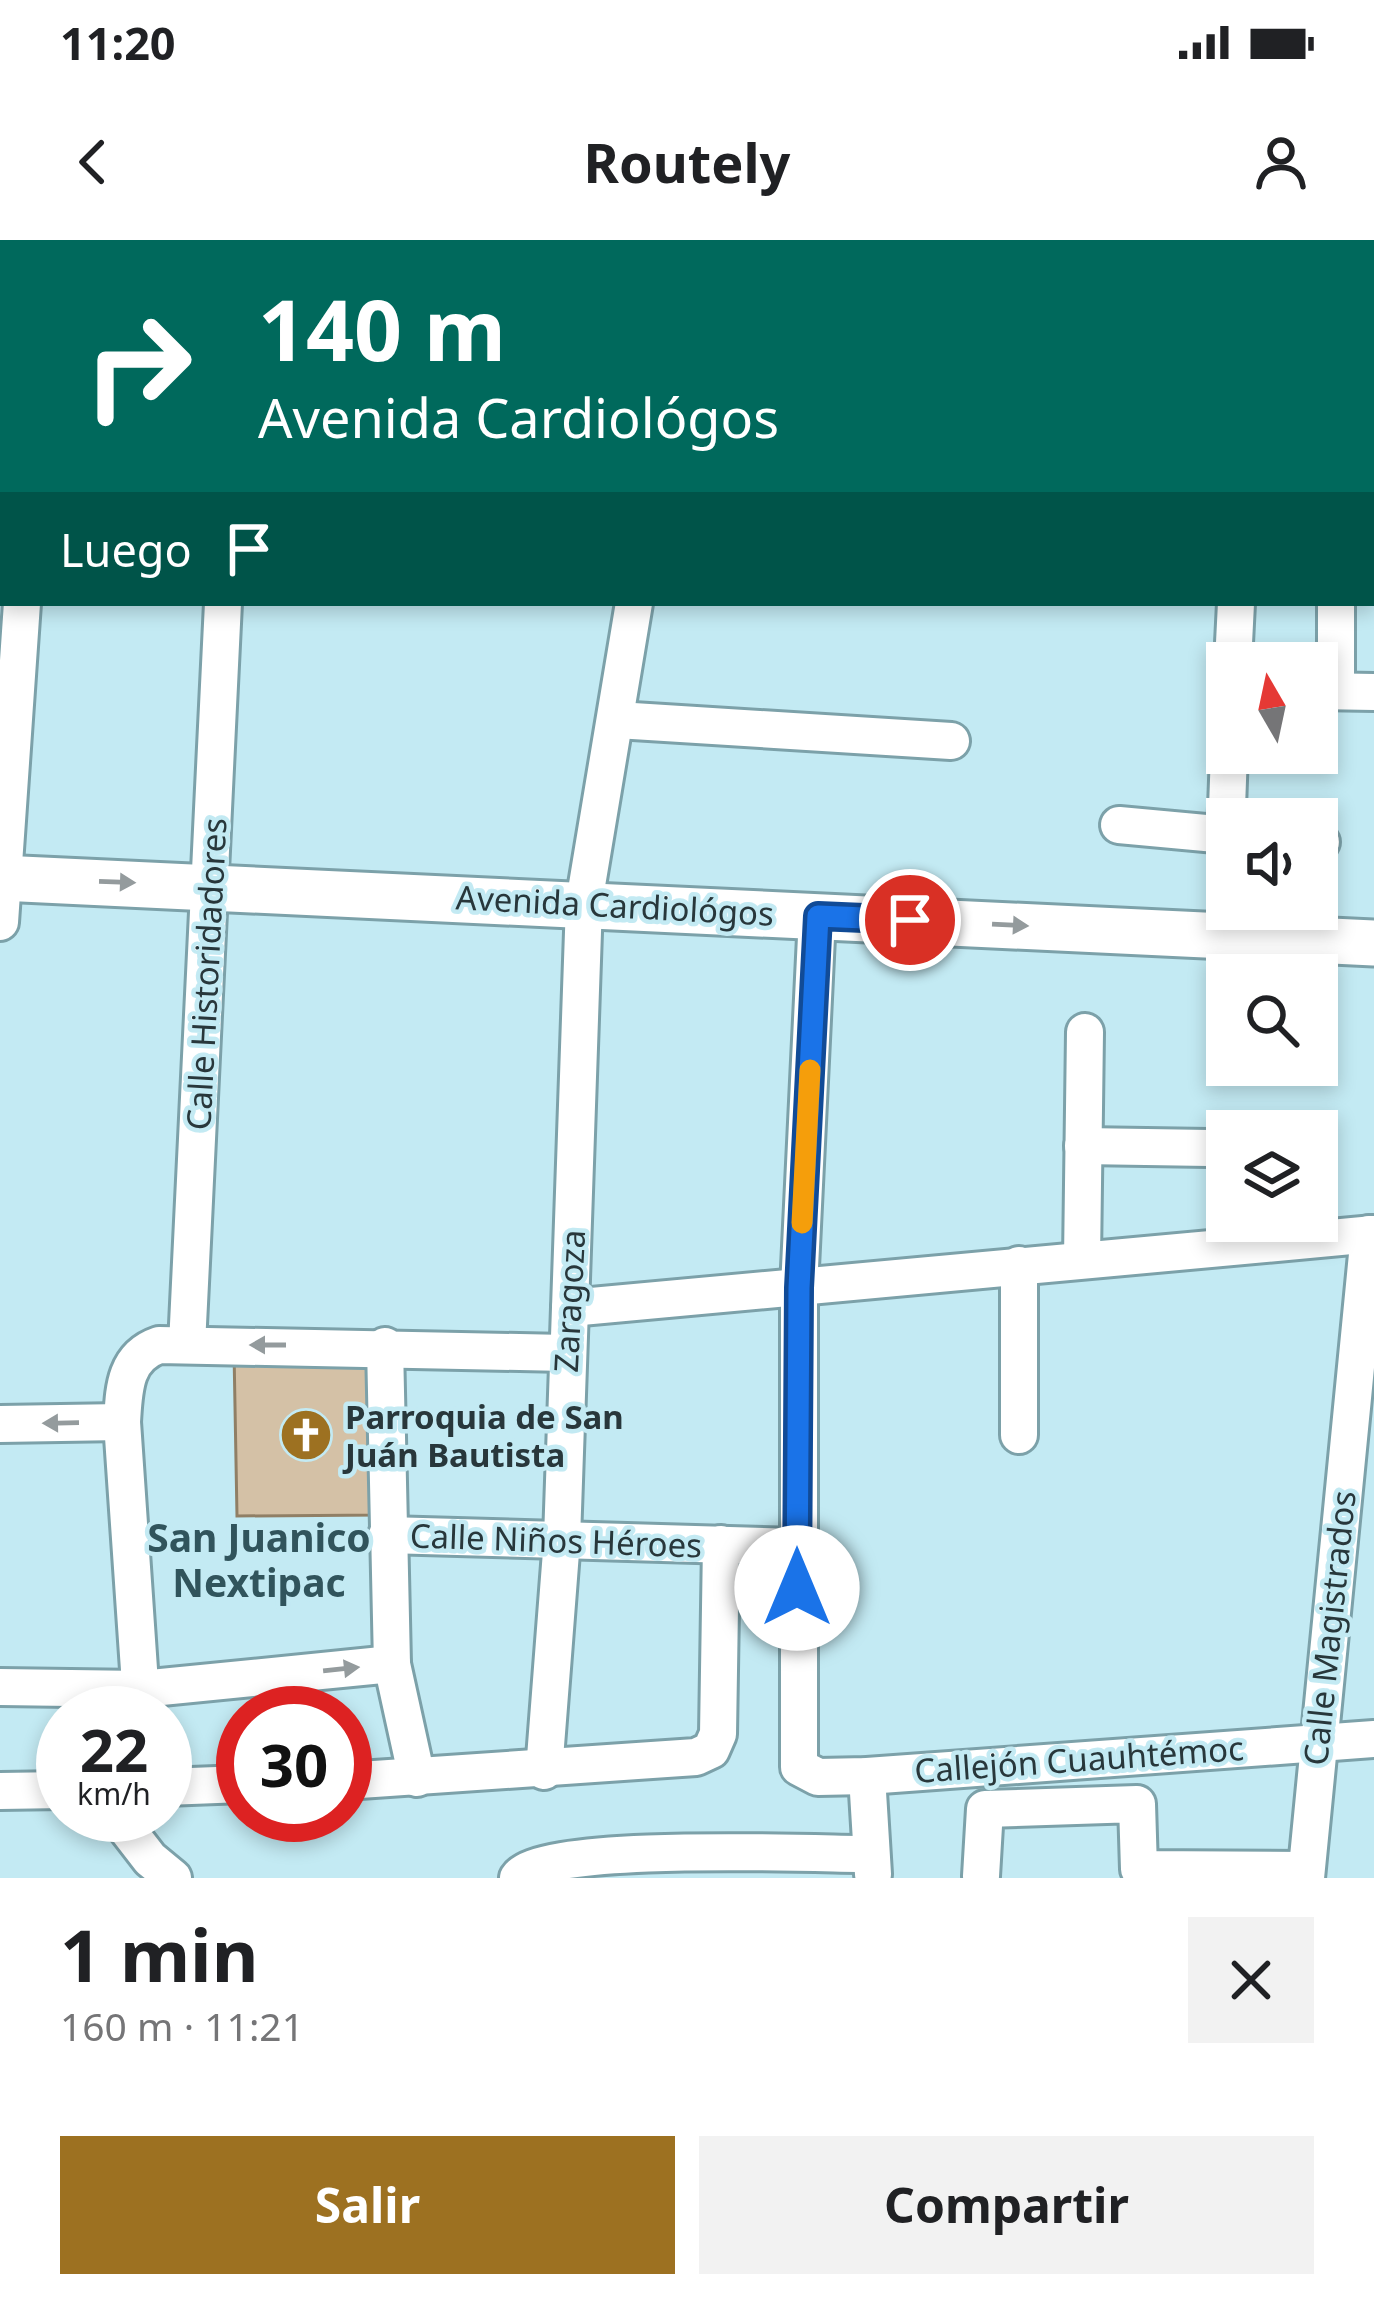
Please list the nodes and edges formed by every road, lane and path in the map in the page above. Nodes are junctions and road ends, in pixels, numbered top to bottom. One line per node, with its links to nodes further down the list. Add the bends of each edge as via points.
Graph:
1 (22, 606): 15 (street)
2 (223, 606): 14 (street, Calle Historidadores)
3 (634, 606): 10 (street, Zaragoza)
4 (1236, 606): 6 (street)
5 (1336, 606): 7 (street)
6 (1234, 642)
7 (1332, 642)
8 (1338, 691): 9 (street)
9 (1374, 692)
10 (617, 720): 11 (street); 16 (street, Zaragoza)
11 (951, 741)
12 (1119, 826): 13 (street)
13 (1206, 833)
14 (211, 886): 15 (main road, Avenida Cardiológos, one-way to 14); 16 (main road, Avenida Cardiológos); 27 (street, Calle Historidadores)
15 (1, 892)
16 (584, 903): 17 (main road, Avenida Cardiológos); 26 (street, Zaragoza)
17 (818, 916): 18 (main road, Avenida Cardiológos, one-way to 18); 25 (street)
18 (1374, 943)
19 (1085, 1032): 20 (street)
20 (1083, 1146): 21 (street); 23 (street)
21 (1206, 1148)
22 (1371, 1234): 23 (street); 43 (street, Calle Magistrados)
23 (1082, 1260): 24 (street)
24 (1019, 1265): 25 (street); 32 (street)
25 (799, 1288): 26 (street); 36 (street)
26 (570, 1308): 29 (street, Zaragoza)
27 (187, 1345): 28 (street, one-way to 27); 30 (street, via 145,1349 124,1383)
28 (385, 1346): 29 (street); 33 (street)
29 (566, 1353): 34 (street, Zaragoza)
30 (122, 1422): 31 (street, one-way to 31); 38 (street)
31 (0, 1424)
32 (1019, 1435)
33 (387, 1535): 34 (street, Calle Niños Héroes); 37 (street)
34 (562, 1539): 35 (street, Calle Niños Héroes); 44 (street, Zaragoza)
35 (721, 1544): 36 (street, Calle Niños Héroes); 44 (street, via 718,1734 711,1750)
36 (797, 1547): 45 (street, Callejón Cuauhtémoc, via 797,1756 806,1774)
37 (392, 1664): 41 (street, one-way to 37); 46 (street)
38 (140, 1686)
39 (0, 1687): 40 (street)
40 (36, 1691)
41 (192, 1693)
42 (1374, 1739): 43 (street, Callejón Cuauhtémoc)
43 (1317, 1741): 45 (street, Callejón Cuauhtémoc); 52 (street, Calle Magistrados)
44 (544, 1771): 46 (street)
45 (867, 1776): 51 (street)
46 (417, 1778): 47 (street)
47 (372, 1779)
48 (36, 1790): 49 (street)
49 (0, 1791)
50 (137, 1842): 54 (street)
51 (872, 1866): 55 (street, via 636,1853 545,1861)
52 (1306, 1874): 53 (street, via 1139,1869 1137,1804 986,1809)
53 (980, 1876)
54 (173, 1878)
55 (518, 1878)

